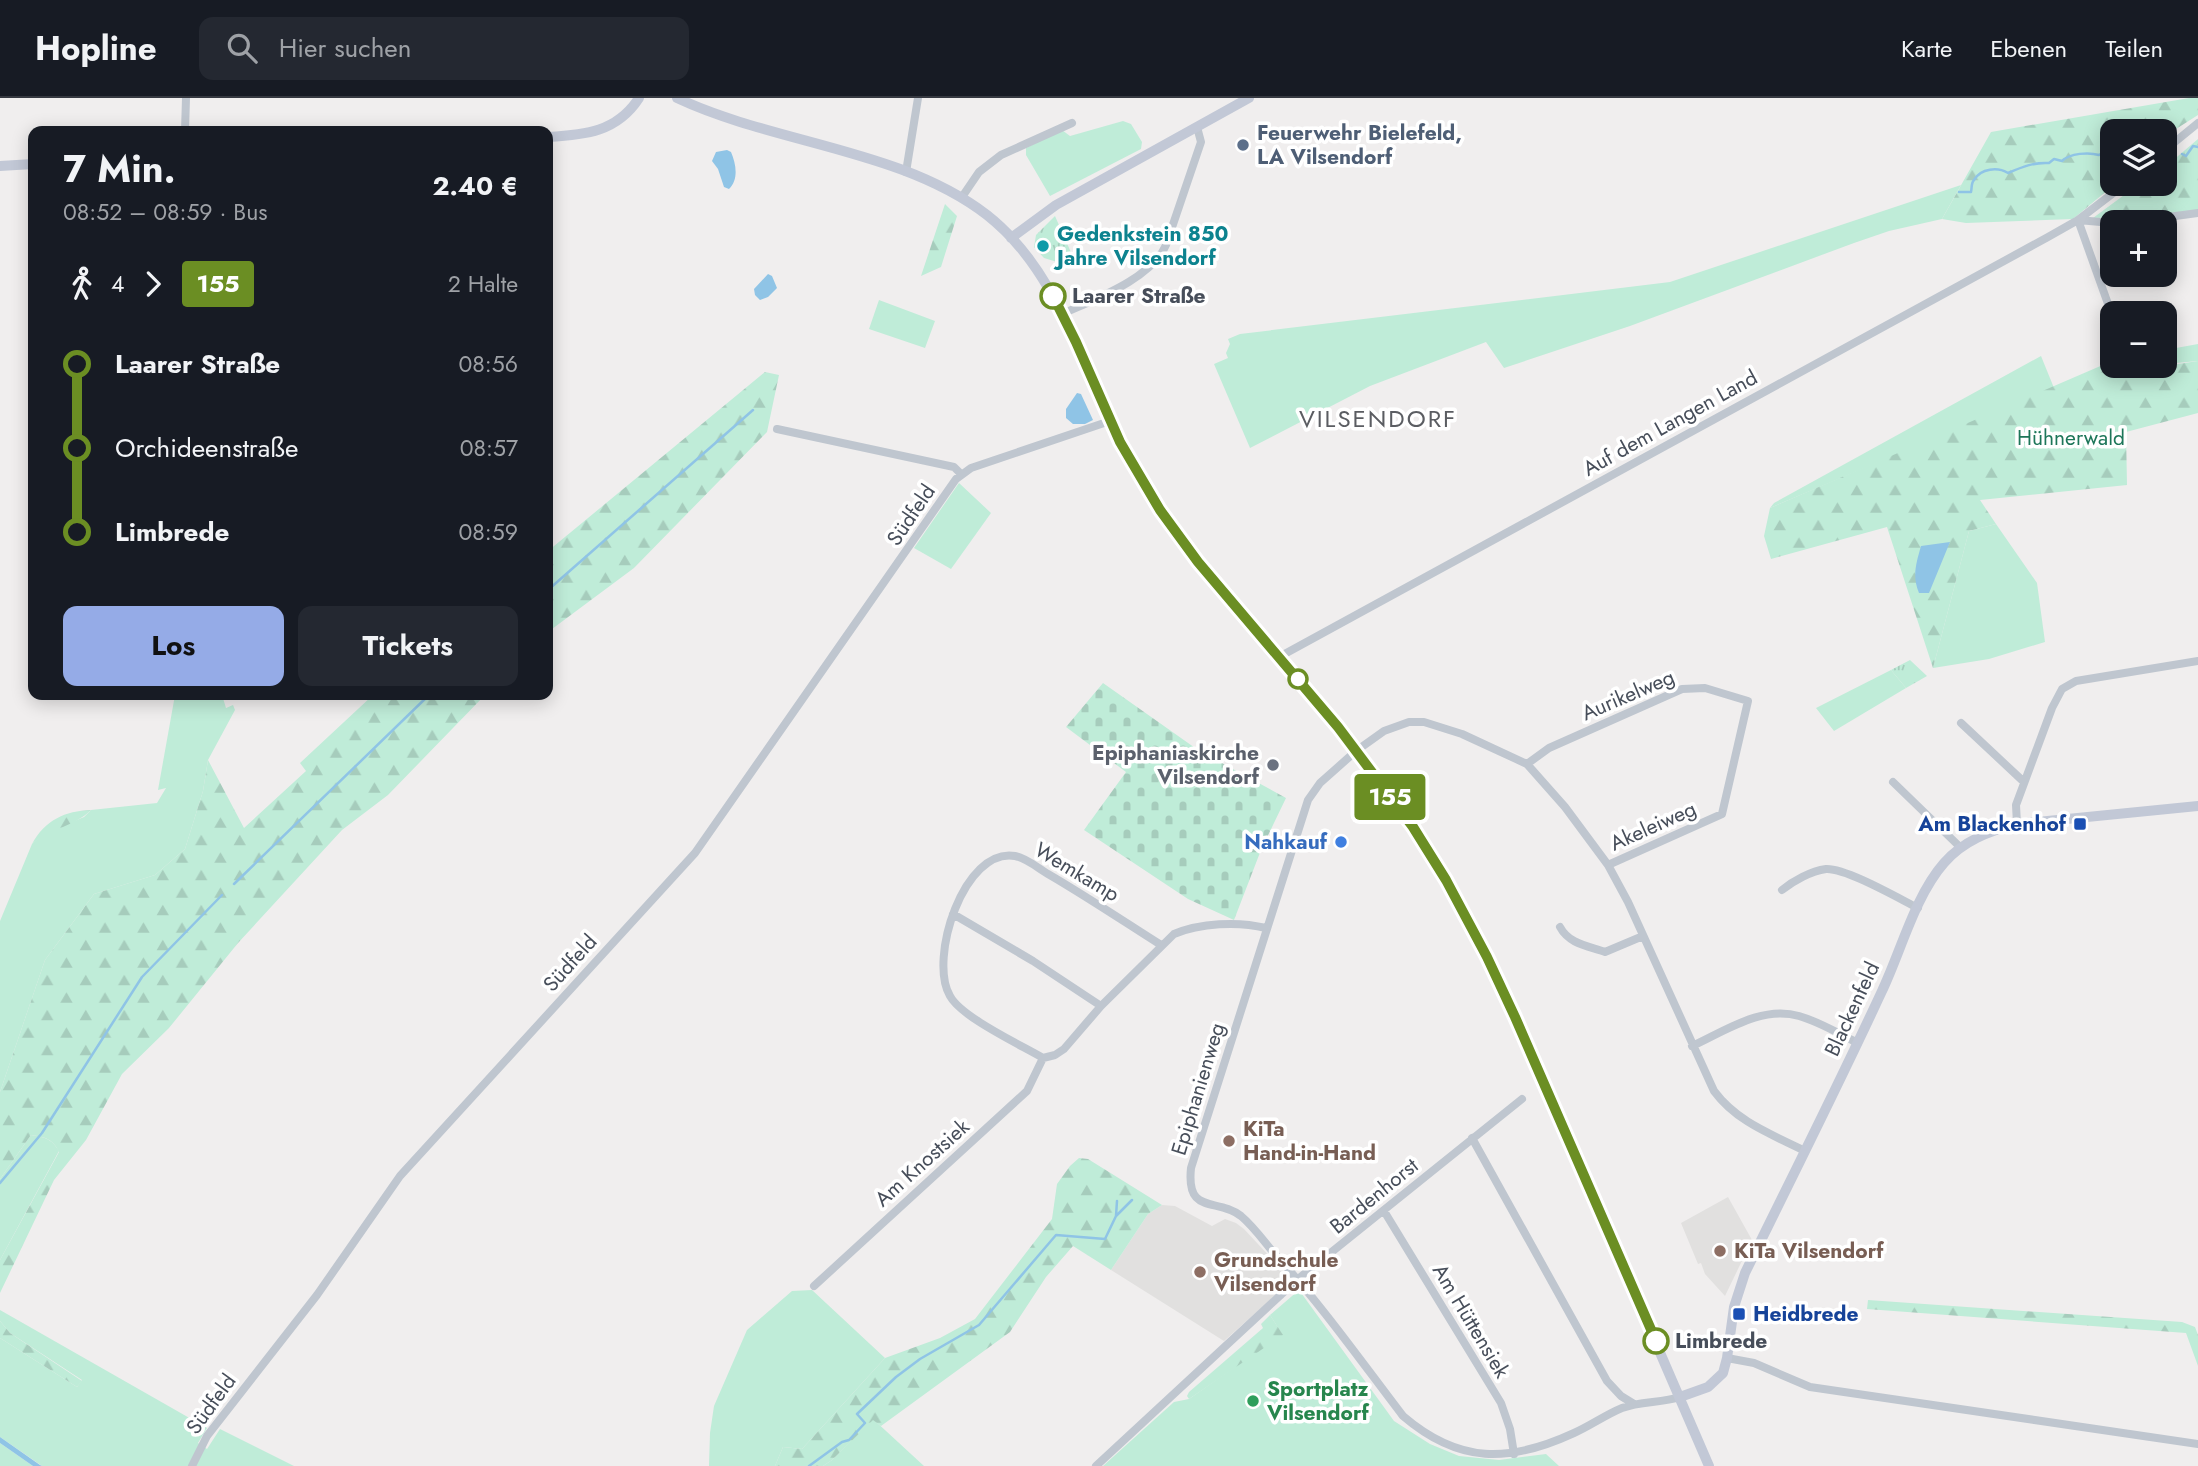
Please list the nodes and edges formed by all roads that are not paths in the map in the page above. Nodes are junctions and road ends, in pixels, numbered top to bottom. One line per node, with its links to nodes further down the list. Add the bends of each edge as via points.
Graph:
1 (186, 98): 8 (street)
2 (639, 98): 10 (main road, via 621,119 602,130)
3 (677, 98): 14 (main road, via 737,122)
4 (918, 98): 14 (street)
5 (1249, 98): 9 (main road)
6 (1072, 123): 16 (street, via 1001,155 979,172)
7 (2198, 123): 11 (street)
8 (185, 126)
9 (1196, 127): 21 (main road, via 1056,205); 23 (street, via 1202,142 1160,257 1133,279)
10 (553, 136)
11 (2177, 140)
12 (28, 164): 13 (main road)
13 (0, 166)
14 (906, 172): 16 (main road)
15 (2109, 196): 19 (street, Auf dem Langen Land)
16 (962, 197): 21 (main road)
17 (2198, 213): 18 (street)
18 (2177, 216)
19 (2078, 220): 20 (street); 22 (street); 27 (street, Auf dem Langen Land)
20 (2100, 222)
21 (1012, 238): 23 (main road)
22 (2107, 301)
23 (1062, 314): 24 (main road)
24 (1110, 421): 26 (street, Südfeld); 27 (main road, via 1173,530)
25 (777, 429): 26 (street, Südfeld, via 954,467)
26 (961, 474): 61 (street, Südfeld, via 695,853 400,1176 317,1296 207,1436)
27 (1279, 657): 31 (main road)
28 (2198, 661): 34 (street, via 2068,684 2056,698)
29 (1748, 701): 32 (street, Aurikelweg, via 1705,688 1682,689 1549,748); 38 (street, Akeleiweg, via 1722,814)
30 (1961, 723): 34 (street)
31 (1356, 751): 32 (street, Epiphanienweg, via 1384,731 1424,722); 43 (street, Epiphanienweg, via 1308,800); 57 (main road, via 1431,854 1487,957)
32 (1527, 764): 38 (street)
33 (1893, 782): 37 (street)
34 (2024, 782): 36 (street, via 2016,805)
35 (2198, 806): 36 (main road, Blackenfeld)
36 (2017, 824): 37 (main road, Blackenfeld)
37 (1960, 847): 40 (main road, Blackenfeld, via 1933,877)
38 (1608, 865): 44 (street)
39 (1782, 890): 40 (street, via 1818,871 1834,870)
40 (1918, 908): 47 (main road, Blackenfeld)
41 (953, 914): 45 (street, Wemkamp, via 982,868 993,859 1018,856); 46 (street); 49 (street, Wemkamp, via 944,946 945,984 950,996 990,1028)
42 (1560, 927): 44 (street, via 1573,941 1605,952)
43 (1266, 928): 45 (street, via 1189,928); 54 (street, Epiphanienweg, via 1190,1181 1200,1201 1240,1215)
44 (1643, 936): 48 (street)
45 (1161, 945): 46 (street)
46 (1101, 1006): 49 (street, via 1065,1049)
47 (1858, 1043): 48 (street, via 1801,1017 1776,1013); 52 (main road, Blackenfeld)
48 (1692, 1046): 52 (street, via 1714,1091 1731,1112)
49 (1043, 1058): 55 (street, Am Knostsiek, via 1027,1091)
50 (1522, 1099): 51 (street, Bardenhorst)
51 (1472, 1138): 53 (street, Bardenhorst); 58 (street, via 1607,1381)
52 (1805, 1151): 56 (main road, Blackenfeld, via 1741,1283)
53 (1384, 1211): 54 (street, Bardenhorst); 60 (street, Am Hüttensiek, via 1501,1404)
54 (1298, 1279): 60 (street, Epiphanienweg, via 1417,1428 1456,1448); 62 (street, Bardenhorst)
55 (814, 1286)
56 (1727, 1358): 57 (main road, Blackenfeld, via 1723,1373 1714,1382); 59 (street, via 1754,1363 1810,1388)
57 (1680, 1397): 58 (street, Epiphanienweg); 63 (main road)
58 (1634, 1404): 60 (street, Epiphanienweg, via 1546,1445)
59 (2198, 1444)
60 (1514, 1454)
61 (192, 1466)
62 (1096, 1466)
63 (1709, 1466)

